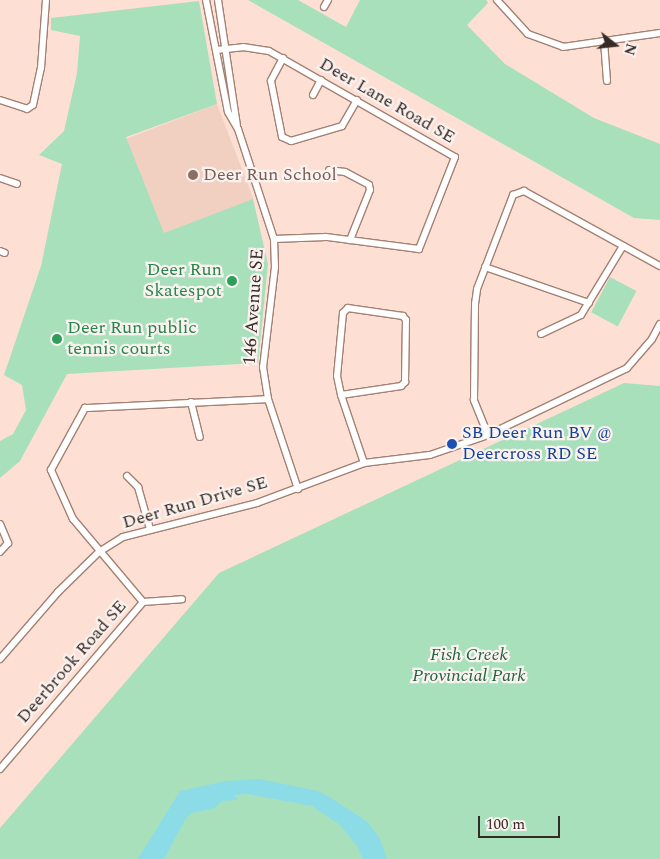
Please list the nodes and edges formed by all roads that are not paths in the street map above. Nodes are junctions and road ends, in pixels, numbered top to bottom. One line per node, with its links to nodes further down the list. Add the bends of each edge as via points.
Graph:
1 (46, 0): 15 (street, via 41,68 33,105 27,109)
2 (206, 0): 10 (street, 146 Avenue SE)
3 (218, 0): 9 (street, 146 Avenue SE)
4 (328, 0): 6 (street)
5 (497, 0): 8 (street, via 528,34 563,46)
6 (324, 7)
7 (660, 33): 8 (street)
8 (604, 42): 13 (street)
9 (226, 48): 10 (street, Deer Lane Road SE); 11 (street, Deer Lane Road SE, via 257,49); 17 (street, 146 Avenue SE)
10 (216, 50): 17 (street, 146 Avenue SE, via 228,112)
11 (283, 58): 12 (street, Deer Lane Road SE); 16 (street, via 271,81 282,137 291,141 342,126)
12 (321, 80): 14 (street); 16 (street, Deer Lane Road SE)
13 (607, 81)
14 (313, 95)
15 (0, 100)
16 (357, 100): 22 (street, Deer Lane Road SE, via 455,158 419,249)
17 (238, 129): 21 (street, 146 Avenue SE)
18 (329, 170): 22 (street, via 345,172 369,185 370,190)
19 (0, 178): 20 (street)
20 (17, 184)
21 (274, 239): 22 (street, Deer Lane Road SE, via 305,236); 32 (street, 146 Avenue SE, via 275,267 263,367)
22 (350, 240)
23 (622, 246): 24 (street); 25 (street, via 524,191 513,195); 26 (street)
24 (660, 266)
25 (485, 267): 26 (street); 34 (street, via 475,304 474,400)
26 (589, 302): 28 (street, via 581,315)
27 (660, 324): 29 (street, Deer Run Drive SE)
28 (542, 334)
29 (652, 340): 30 (street); 34 (street, Deer Run Drive SE, via 627,368)
30 (660, 341)
31 (341, 395): 31 (street, via 337,376 343,313 348,308 403,316 406,320 405,382 401,386); 36 (street)
32 (268, 399): 33 (street); 38 (street, 146 Avenue SE)
33 (191, 402): 35 (street); 42 (street, Deerbrook Road SE, via 85,408 51,470 73,519)
34 (488, 435): 36 (street, Deer Run Drive SE, via 430,455)
35 (200, 437)
36 (364, 463): 38 (street, Deer Run Drive SE)
37 (127, 476): 40 (street, via 138,487)
38 (298, 489): 40 (street, Deer Run Drive SE, via 256,504)
39 (0, 524): 41 (street, via 8,543)
40 (150, 529): 42 (street, Deer Run Drive SE, via 123,537)
41 (0, 552)
42 (98, 552): 44 (street, Deerbrook Road SE); 45 (street, Deer Run Drive SE)
43 (182, 599): 44 (street)
44 (143, 602): 46 (street, Deerbrook Road SE)
45 (0, 659)
46 (0, 769)

